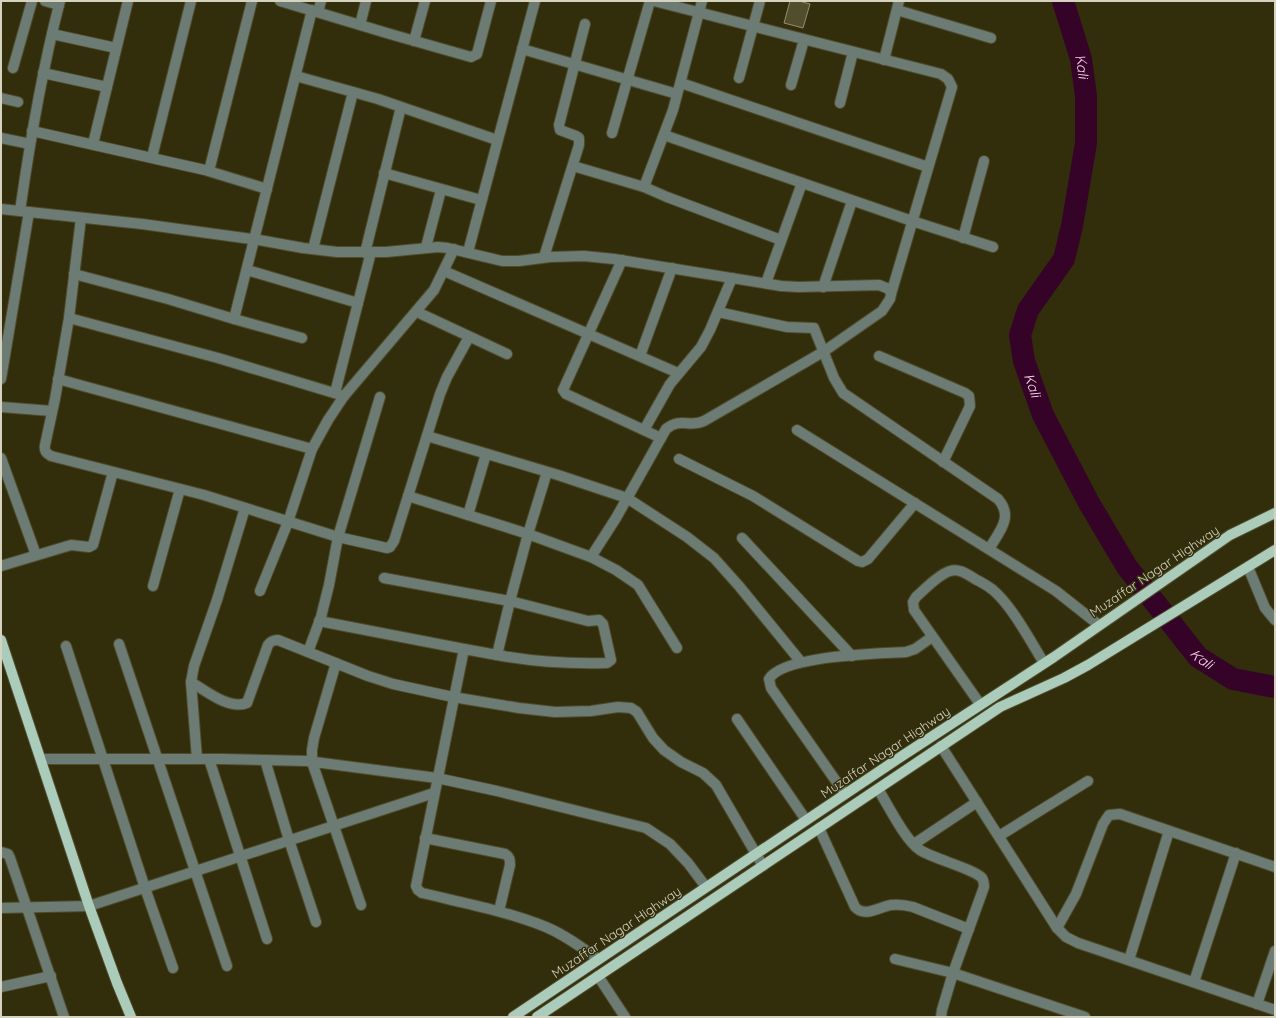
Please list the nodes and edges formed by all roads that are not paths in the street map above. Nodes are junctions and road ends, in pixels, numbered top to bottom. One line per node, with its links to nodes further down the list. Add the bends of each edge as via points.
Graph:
1 (32, 1): 32 (street)
2 (45, 1): 16 (street)
3 (128, 1): 27 (street)
4 (190, 1): 53 (street)
5 (252, 1): 57 (street)
6 (280, 1): 18 (street)
7 (321, 1): 18 (street)
8 (366, 1): 21 (street)
9 (424, 1): 26 (street)
10 (491, 1): 26 (street, via 475,56)
11 (535, 1): 28 (street)
12 (650, 1): 36 (street)
13 (654, 1): 19 (street)
14 (702, 1): 19 (street)
15 (760, 1): 22 (street)
16 (60, 3): 23 (street)
17 (898, 6): 24 (street); 30 (street)
18 (315, 11): 21 (street); 34 (street)
19 (699, 13): 22 (street); 37 (street)
20 (585, 24): 31 (street)
21 (360, 25): 26 (street)
22 (753, 26): 25 (street); 35 (street)
23 (52, 34): 27 (street); 33 (street)
24 (991, 38)
25 (804, 40): 29 (street); 38 (street)
26 (414, 41)
27 (116, 48): 39 (street)
28 (522, 49): 31 (street); 50 (street)
29 (853, 52): 30 (street); 44 (street)
30 (884, 60): 56 (street, via 940,74 950,82 952,87)
31 (575, 64): 36 (street); 55 (street, via 559,128 579,138 580,145)
32 (13, 68)
33 (44, 73): 39 (street); 46 (street)
34 (296, 76): 40 (street); 61 (street)
35 (739, 78)
36 (628, 80): 41 (street); 47 (street)
37 (681, 83): 41 (street); 56 (street)
38 (791, 85)
39 (107, 87): 52 (street)
40 (353, 92): 45 (street); 74 (street)
41 (678, 94): 48 (street)
42 (1, 98): 43 (street)
43 (18, 102)
44 (840, 104)
45 (401, 107): 50 (street); 58 (street)
46 (32, 131): 51 (street); 52 (street)
47 (612, 133)
48 (664, 135): 59 (street); 60 (street)
49 (1, 138): 51 (street)
50 (497, 140): 63 (street)
51 (30, 144): 66 (street)
52 (93, 144): 53 (street)
53 (152, 157): 57 (street)
54 (984, 161): 69 (street)
55 (573, 166): 60 (street); 78 (street)
56 (928, 167): 68 (street)
57 (208, 171): 61 (street)
58 (384, 174): 62 (street); 76 (street)
59 (802, 183): 64 (street); 71 (street)
60 (644, 187): 71 (street)
61 (267, 189): 70 (street)
62 (441, 190): 63 (street); 72 (street)
63 (481, 200): 77 (street)
64 (852, 200): 68 (street); 86 (street)
65 (1, 209): 66 (street)
66 (24, 212): 67 (street); 100 (street)
67 (80, 218): 70 (street); 83 (street)
68 (912, 221): 69 (street); 87 (street)
69 (963, 238): 73 (street)
70 (255, 239): 74 (street); 81 (street)
71 (781, 240): 85 (street)
72 (426, 247): 75 (street); 76 (street)
73 (993, 247)
74 (313, 249): 76 (street)
75 (454, 249): 77 (street); 82 (street)
76 (368, 252): 88 (street)
77 (468, 252): 78 (street, via 502,261)
78 (544, 257): 79 (street, via 584,256)
79 (622, 260): 80 (street); 93 (street)
80 (672, 268): 84 (street); 98 (street)
81 (247, 270): 88 (street); 92 (street)
82 (444, 271): 89 (street, via 434,290); 93 (street)
83 (74, 274): 91 (street); 92 (street)
84 (732, 278): 85 (street); 90 (street)
85 (766, 283): 86 (street)
86 (822, 287): 87 (street, via 879,285 889,289)
87 (891, 294): 96 (street, via 882,311)
88 (358, 303): 104 (street)
89 (417, 312): 94 (street); 104 (street)
90 (718, 312): 96 (street, via 787,327 814,328); 101 (street, via 701,347)
91 (69, 318): 102 (street); 104 (street)
92 (234, 319): 95 (street)
93 (589, 334): 98 (street); 108 (street, via 563,387 564,392)
94 (469, 337): 97 (street); 110 (street, via 447,377)
95 (302, 338)
96 (823, 352): 111 (street, via 704,422 673,424 666,429); 116 (street, via 843,393)
97 (507, 354)
98 (640, 356): 101 (street)
99 (878, 356): 116 (street, via 969,396 970,406)
100 (2, 366): 103 (street)
101 (678, 373): 108 (street)
102 (58, 379): 107 (street); 112 (street)
103 (1, 380)
104 (340, 394): 112 (street)
105 (380, 397): 128 (street)
106 (1, 407): 107 (street)
107 (52, 412): 117 (street, via 44,450 47,453)
108 (644, 430): 111 (street)
109 (797, 430): 122 (street)
110 (427, 436): 113 (street); 120 (street)
111 (661, 438): 121 (street)
112 (312, 449): 126 (street)
113 (486, 454): 118 (street); 125 (street)
114 (1, 458): 132 (street)
115 (680, 459): 122 (street, via 753,496 862,562 868,559)
116 (943, 462): 130 (street, via 1003,505 1005,521)
117 (113, 472): 119 (street); 132 (street, via 93,545 71,545)
118 (547, 472): 121 (street); 127 (street)
119 (180, 489): 123 (street); 137 (street)
120 (408, 496): 125 (street); 128 (street, via 394,542 390,547)
121 (627, 498): 133 (street); 152 (street, via 688,537 714,558)
122 (915, 503): 130 (street)
123 (245, 508): 126 (street); 155 (street)
124 (1275, 513): 142 (main road, Muzaffar Nagar Highway, via 1230,535)
125 (468, 515): 127 (street)
126 (288, 522): 128 (street); 138 (street)
127 (528, 534): 133 (street); 139 (street)
128 (338, 537): 141 (street)
129 (742, 538): 151 (street)
130 (989, 549): 142 (street)
131 (1275, 550): 135 (main road, Muzaffar Nagar Highway)
132 (36, 556): 134 (street)
133 (591, 557): 148 (street, via 638,585)
134 (1, 566)
135 (1244, 569): 140 (street, via 1265,608); 159 (main road, Muzaffar Nagar Highway, via 1064,678 1000,707)
136 (384, 578): 139 (street)
137 (153, 586)
138 (260, 590)
139 (510, 601): 150 (street); 150 (street, via 573,618 599,620 603,624 611,660 607,663 552,663)
140 (1275, 620)
141 (320, 622): 147 (street); 149 (street)
142 (1102, 622): 154 (main road, Muzaffar Nagar Highway)
143 (932, 637): 151 (street, via 906,652); 154 (street, via 914,610 913,602 943,574 956,570 965,572 994,590 1020,624); 157 (street)
144 (1, 640): 160 (main road)
145 (119, 644): 162 (street)
146 (66, 646): 161 (street)
147 (464, 648): 150 (street); 156 (street)
148 (677, 648)
149 (308, 652): 153 (street); 155 (street, via 278,640 270,641 249,701 244,704 215,698)
150 (497, 655)
151 (852, 656): 152 (street)
152 (801, 662): 171 (street, via 771,675 769,684)
153 (336, 663): 156 (street, via 393,684); 166 (street, via 314,738)
154 (1044, 664): 157 (main road, Muzaffar Nagar Highway)
155 (191, 682): 163 (street)
156 (453, 697): 167 (street); 182 (street, via 555,712 630,708 637,712 653,738 664,750 703,773 716,785)
157 (980, 704): 171 (main road, Muzaffar Nagar Highway)
158 (737, 720): 173 (street)
159 (941, 746): 169 (main road, Muzaffar Nagar Highway); 172 (street)
160 (41, 759): 161 (street); 191 (main road)
161 (102, 759): 162 (street); 189 (street)
162 (156, 759): 163 (street); 187 (street)
163 (197, 759): 164 (street)
164 (209, 759): 165 (street); 184 (street)
165 (265, 760): 166 (street); 179 (street)
166 (312, 762): 167 (street); 174 (street)
167 (437, 778): 170 (street); 188 (street, via 646,828 670,844 688,862)
168 (1088, 781): 177 (street)
169 (878, 789): 175 (main road, Muzaffar Nagar Highway); 180 (street)
170 (434, 793): 174 (street); 178 (street)
171 (845, 794): 173 (main road, Muzaffar Nagar Highway)
172 (977, 802): 177 (street); 180 (street)
173 (806, 820): 182 (main road, Muzaffar Nagar Highway)
174 (334, 826): 179 (street); 190 (street)
175 (819, 828): 185 (main road, Muzaffar Nagar Highway); 197 (street, via 859,911 864,913 891,905 904,905)
176 (1169, 831): 183 (street); 196 (street, via 1120,814 1109,815 1103,824 1076,894); 202 (street)
177 (999, 836): 196 (street)
178 (425, 838): 194 (street, via 416,877 418,890); 194 (street, via 509,856 510,865)
179 (289, 840): 184 (street); 195 (street)
180 (914, 844): 197 (street, via 919,850 933,857 981,877 984,887)
181 (1, 852): 193 (street, via 8,854 10,858)
182 (756, 853): 185 (street); 188 (main road, Muzaffar Nagar Highway)
183 (1236, 853): 186 (street); 208 (street)
184 (242, 856): 187 (street); 198 (street)
185 (763, 866): 207 (main road, Muzaffar Nagar Highway)
186 (1275, 867)
187 (195, 871): 189 (street); 203 (street)
188 (706, 887): 200 (main road, Muzaffar Nagar Highway)
189 (145, 888): 191 (street); 204 (street)
190 (361, 905)
191 (89, 906): 193 (street); 213 (main road)
192 (1, 908): 193 (street)
193 (27, 908): 206 (street)
194 (499, 911): 200 (street, via 572,940)
195 (316, 922)
196 (1057, 928): 202 (street, via 1066,937 1078,943)
197 (969, 929): 205 (street)
198 (268, 939)
199 (1275, 951): 210 (street)
200 (598, 959): 214 (main road, Muzaffar Nagar Highway)
201 (895, 959): 205 (street)
202 (1129, 960): 208 (street)
203 (227, 966)
204 (173, 968)
205 (953, 973): 217 (street); 218 (street)
206 (50, 976): 209 (street); 212 (street)
207 (598, 976): 215 (main road, Muzaffar Nagar Highway); 216 (street)
208 (1194, 982): 210 (street)
209 (1, 987)
210 (1257, 1004): 211 (street)
211 (1275, 1010)
212 (64, 1017)
213 (131, 1017)
214 (513, 1017)
215 (537, 1017)
216 (625, 1017)
217 (941, 1017)
218 (1085, 1017)

